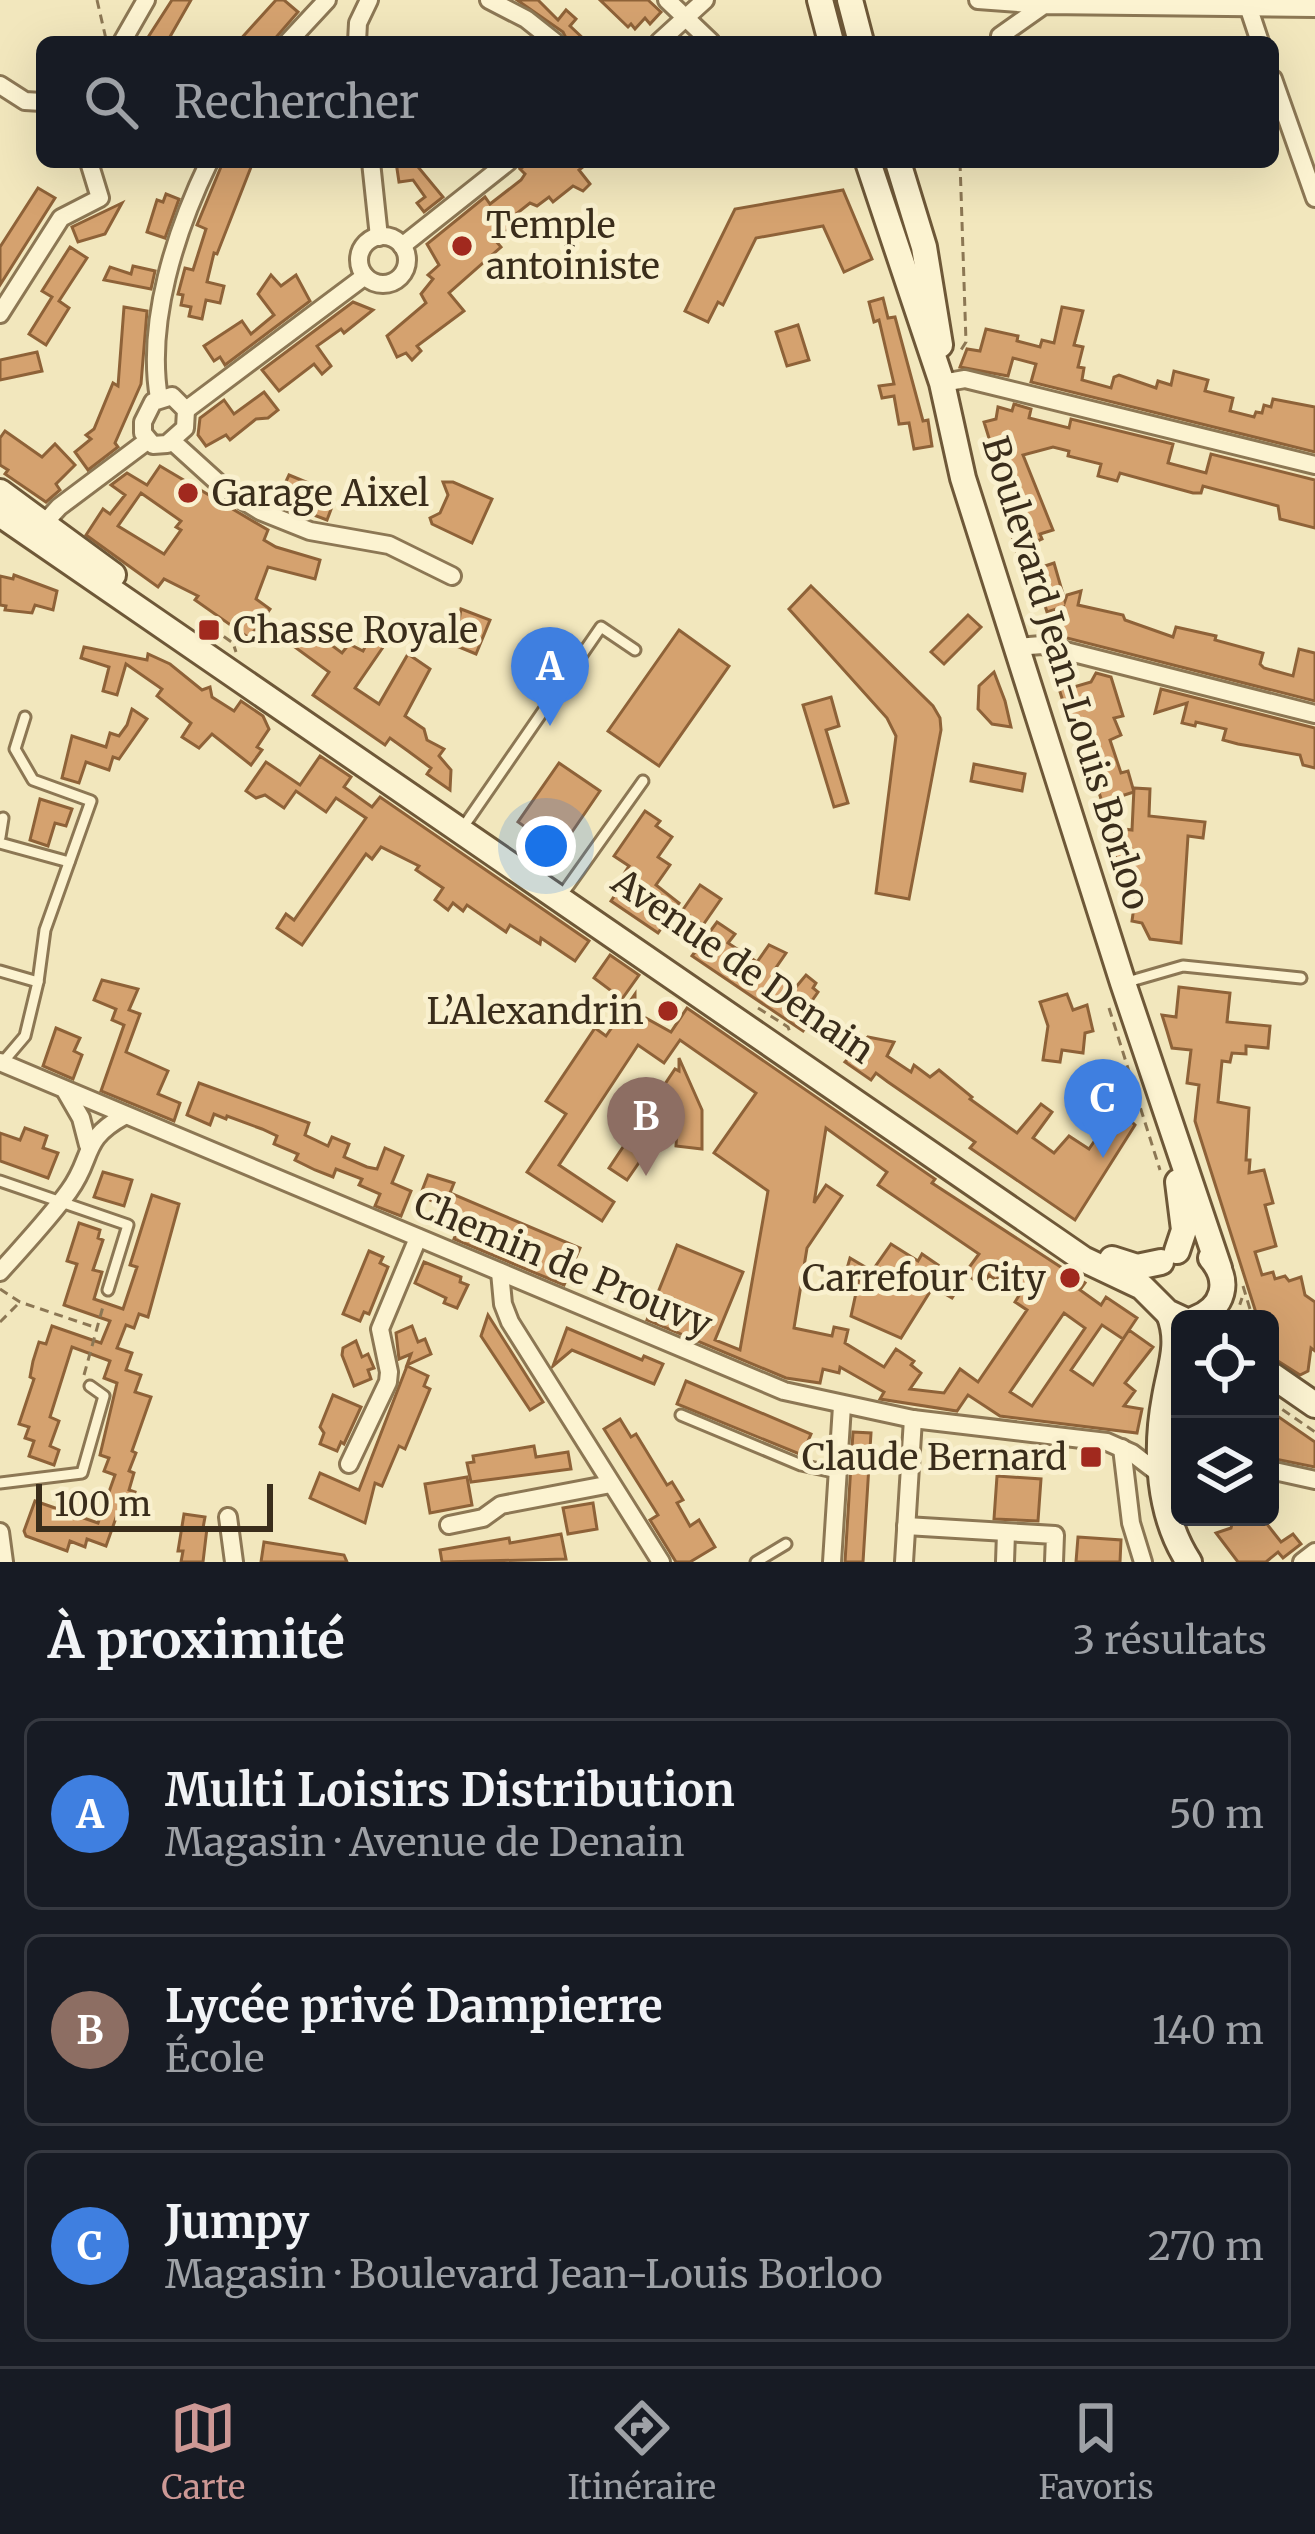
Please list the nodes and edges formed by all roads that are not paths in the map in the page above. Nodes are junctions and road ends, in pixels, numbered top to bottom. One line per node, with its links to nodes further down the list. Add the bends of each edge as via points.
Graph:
1 (146, 0): 16 (street)
2 (327, 0): 17 (street)
3 (369, 0): 18 (street)
4 (489, 0): 19 (street)
5 (667, 0): 15 (street)
6 (705, 0): 15 (street)
7 (820, 0): 22 (main road)
8 (850, 0): 23 (main road)
9 (978, 0): 12 (street)
10 (1201, 3): 12 (street); 13 (street)
11 (1290, 4): 13 (street); 14 (street)
12 (1044, 5): 24 (street)
13 (1248, 6): 25 (street)
14 (1315, 8)
15 (686, 19): 20 (street); 21 (street)
16 (125, 36)
17 (294, 36)
18 (357, 36)
19 (547, 36)
20 (666, 36)
21 (704, 36)
22 (829, 36)
23 (859, 36)
24 (1000, 36)
25 (1258, 36)
26 (0, 85): 28 (street)
27 (1279, 94): 35 (street)
28 (36, 102)
29 (91, 168): 41 (street, via 100,198 61,218)
30 (206, 168): 43 (street, via 170,271)
31 (372, 168): 37 (street)
32 (500, 168): 38 (street)
33 (871, 168): 39 (main road, Boulevard Jean-Louis Borloo)
34 (899, 168): 39 (main road, Boulevard Jean-Louis Borloo)
35 (1310, 172): 36 (street)
36 (1315, 199)
37 (380, 237): 38 (street); 40 (street, via 360,253)
38 (401, 246): 40 (street, via 406,263 398,278 382,284)
39 (915, 263): 42 (main road, Boulevard Jean-Louis Borloo)
40 (364, 276): 44 (street)
41 (0, 314)
42 (951, 374): 47 (street); 52 (main road, Boulevard Jean-Louis Borloo, via 963,478)
43 (159, 398): 44 (street, via 176,397); 45 (street, via 143,422)
44 (186, 410): 46 (street, via 185,428)
45 (147, 441): 46 (street); 50 (street)
46 (172, 441): 51 (street, via 260,511 310,531 396,547)
47 (1315, 466)
48 (0, 492): 50 (main road, Avenue de Denain)
49 (0, 514): 50 (main road, Avenue de Denain)
50 (38, 530): 58 (main road, Avenue de Denain); 78 (main road, Avenue de Denain, via 1083,1259)
51 (452, 576)
52 (1016, 647): 54 (street, via 1042,645); 65 (main road, Boulevard Jean-Louis Borloo)
53 (635, 650): 58 (lane, via 601,627)
54 (1315, 714)
55 (25, 717): 60 (lane, via 15,748 33,780 91,801)
56 (643, 781): 61 (lane)
57 (3, 818): 59 (lane)
58 (468, 820): 61 (main road, Avenue de Denain)
59 (0, 840): 60 (lane)
60 (69, 862): 64 (lane, via 45,930)
61 (567, 888): 73 (main road, Avenue de Denain, via 1091,1250 1137,1267)
62 (0, 971): 64 (lane)
63 (1301, 978): 65 (lane, via 1183,966)
64 (38, 982): 66 (lane, via 25,1036)
65 (1123, 983): 73 (main road, Boulevard Jean-Louis Borloo, via 1180,1189 1184,1229); 74 (main road, Boulevard Jean-Louis Borloo)
66 (1, 1063): 67 (street, Chemin de Prouvy)
67 (65, 1092): 68 (street, Chemin de Prouvy); 69 (street)
68 (124, 1116): 69 (street); 72 (street, Chemin de Prouvy)
69 (88, 1145): 71 (street)
70 (0, 1181): 71 (lane)
71 (59, 1203): 76 (street); 77 (lane, via 128,1225)
72 (418, 1238): 75 (street, Chemin de Prouvy); 89 (street, via 380,1329 388,1382)
73 (1169, 1256): 74 (main road, Avenue de Denain, via 1202,1252); 79 (main road, Boulevard Jean-Louis Borloo, via 1153,1283)
74 (1229, 1270): 80 (main road)
75 (500, 1272): 85 (street, Chemin de Prouvy, via 757,1382); 95 (street, via 510,1322)
76 (0, 1273)
77 (108, 1290)
78 (1188, 1310)
79 (1190, 1310)
80 (1200, 1310)
81 (1171, 1370): 92 (main road)
82 (1279, 1380): 84 (main road)
83 (90, 1386): 94 (lane, via 104,1396 82,1473)
84 (1315, 1405)
85 (842, 1406): 87 (street, Chemin de Prouvy); 91 (street)
86 (681, 1414): 91 (lane)
87 (913, 1419): 88 (street, Chemin de Prouvy); 98 (street)
88 (1122, 1448): 92 (street, Chemin de Prouvy); 111 (street)
89 (350, 1464)
90 (1279, 1472): 93 (street)
91 (838, 1473): 107 (street)
92 (1162, 1476): 112 (main road)
93 (1315, 1480)
94 (0, 1483)
95 (611, 1484): 97 (street, via 501,1505); 105 (street)
96 (228, 1517): 104 (street)
97 (449, 1525)
98 (906, 1526): 100 (street); 108 (street)
99 (0, 1532): 103 (street)
100 (1006, 1533): 109 (street); 110 (street, via 1055,1535)
101 (786, 1544): 106 (lane)
102 (1315, 1552): 113 (street)
103 (4, 1562)
104 (234, 1562)
105 (661, 1562)
106 (756, 1562)
107 (832, 1562)
108 (904, 1562)
109 (1005, 1562)
110 (1054, 1562)
111 (1143, 1562)
112 (1189, 1562)
113 (1302, 1562)

